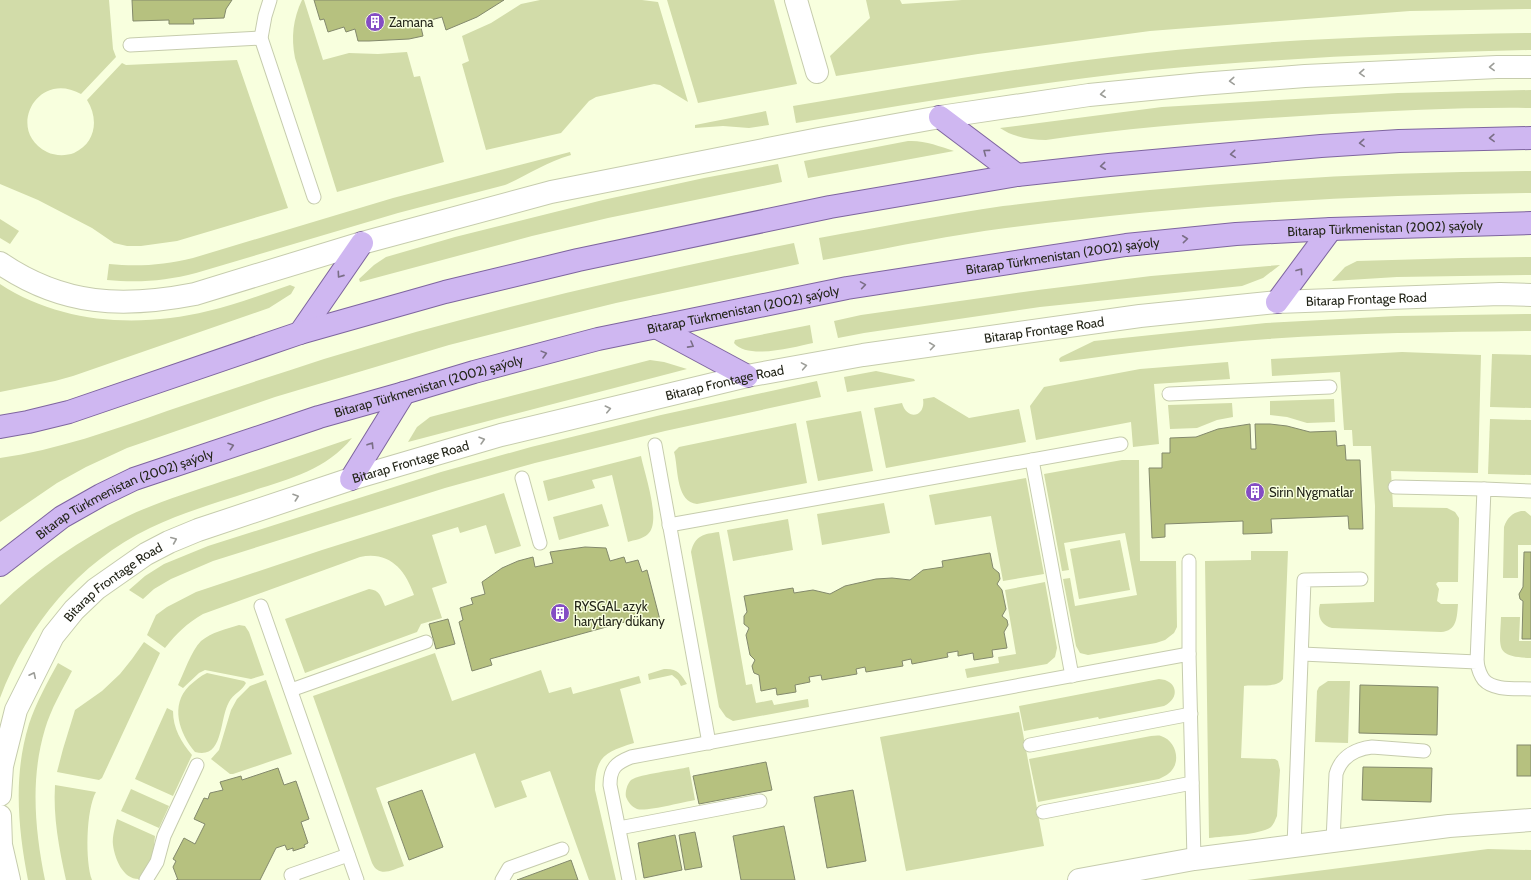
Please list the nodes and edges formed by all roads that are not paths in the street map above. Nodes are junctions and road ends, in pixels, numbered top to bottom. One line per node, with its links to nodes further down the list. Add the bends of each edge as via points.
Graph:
1 (270, 0): 3 (lane)
2 (796, 0): 6 (street)
3 (261, 38): 4 (lane); 10 (lane)
4 (130, 46)
5 (1531, 67): 7 (street, one-way to 7, via 1313,76 1201,84 1089,95)
6 (817, 72)
7 (940, 117): 9 (main road, one-way to 7); 13 (street, via 551,192)
8 (1531, 138): 9 (main road, one-way to 9, via 1399,141 1321,146)
9 (1017, 175): 18 (main road, via 830,207 578,260 445,292)
10 (314, 197)
11 (1531, 223): 12 (main road, Bitarap Türkmenistan (2002) şaýoly)
12 (1331, 229): 16 (main road, one-way to 12); 17 (main road, Bitarap Türkmenistan (2002) şaýoly, one-way to 12, via 847,288 1126,245 1236,234)
13 (362, 243): 14 (street, via 195,294 146,302 93,301 63,294 37,284); 18 (main road, one-way to 18)
14 (0, 263)
15 (1531, 295): 16 (street, Bitarap Frontage Road, via 1492,294)
16 (1277, 302): 19 (street, Bitarap Frontage Road, one-way to 16, via 863,355 1101,322)
17 (656, 327): 19 (main road, one-way to 19); 21 (main road, Bitarap Türkmenistan (2002) şaýoly, one-way to 17, via 598,339)
18 (300, 333): 23 (main road, via 69,412)
19 (747, 376): 28 (street, Bitarap Frontage Road, one-way to 19, via 501,435)
20 (1330, 387): 22 (lane)
21 (404, 393): 28 (main road, one-way to 21); 35 (main road, Bitarap Türkmenistan (2002) şaýoly, one-way to 21, via 62,518 100,495 134,479 319,417)
22 (1169, 394)
23 (0, 427)
24 (1120, 444): 26 (lane)
25 (655, 445): 32 (lane)
26 (1032, 460): 32 (lane); 42 (lane)
27 (522, 478): 33 (lane)
28 (351, 479): 51 (street, Bitarap Frontage Road, one-way to 28, via 2,766 16,710 53,636 74,610 96,589 146,554 169,542)
29 (1395, 486): 30 (lane)
30 (1484, 489): 31 (lane); 41 (lane)
31 (1531, 491)
32 (669, 525): 46 (lane)
33 (540, 543)
34 (1189, 561): 39 (lane)
35 (0, 565)
36 (1361, 579): 40 (lane, via 1304,580)
37 (262, 606): 44 (lane)
38 (426, 642): 44 (lane)
39 (1189, 654): 42 (lane); 45 (lane)
40 (1302, 654): 41 (lane); 58 (lane)
41 (1477, 662): 43 (lane, via 1484,680 1493,686)
42 (1072, 676): 46 (lane)
43 (1531, 689)
44 (291, 690): 60 (lane)
45 (1191, 714): 47 (lane); 50 (lane)
46 (708, 743): 56 (lane, via 631,757 615,766 610,775 610,785)
47 (1030, 745)
48 (1424, 751): 57 (lane, via 1364,748 1343,760 1336,774)
49 (197, 765): 63 (lane)
50 (1192, 783): 53 (lane); 61 (lane)
51 (0, 795)
52 (760, 801): 56 (lane)
53 (1043, 812)
54 (0, 816): 62 (street, via 1,845)
55 (1531, 820): 57 (street, via 1449,826)
56 (619, 828): 67 (lane)
57 (1333, 842): 58 (street)
58 (1294, 846): 61 (street)
59 (562, 849): 66 (lane, via 508,868)
60 (348, 854): 64 (lane, via 291,875); 65 (lane)
61 (1194, 859): 68 (street)
62 (9, 880)
63 (146, 880)
64 (293, 880)
65 (357, 880)
66 (502, 880)
67 (629, 880)
68 (1079, 880)

